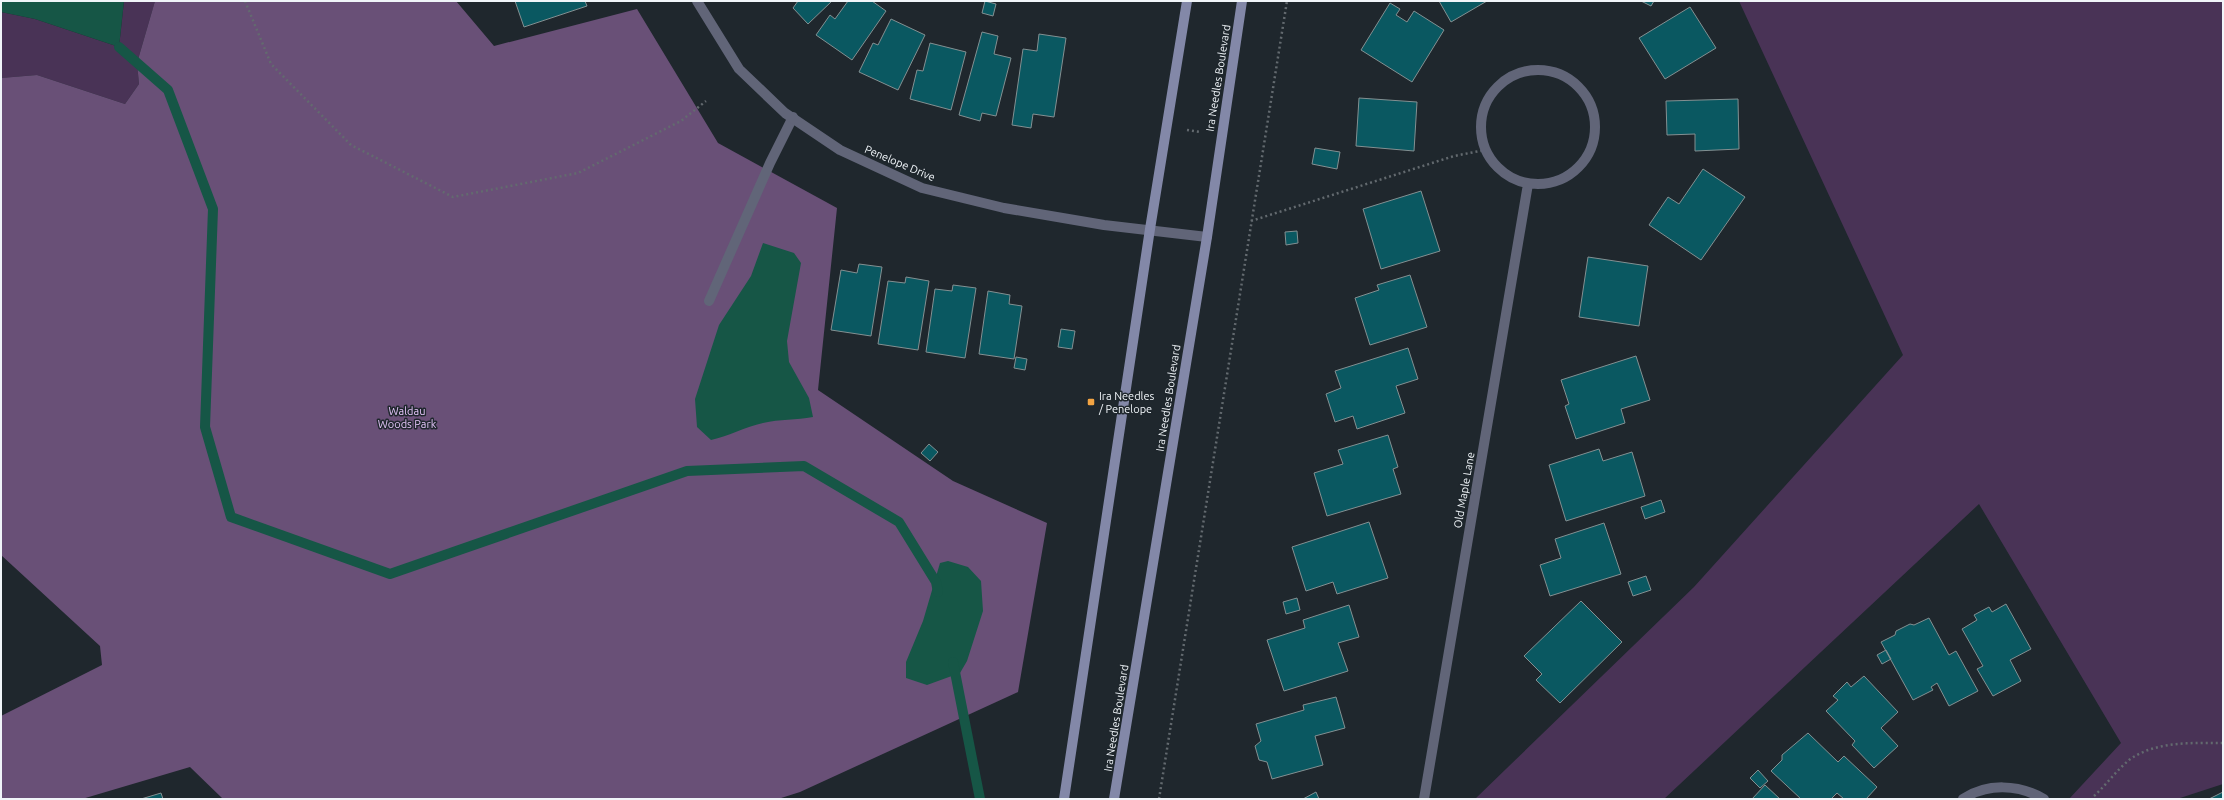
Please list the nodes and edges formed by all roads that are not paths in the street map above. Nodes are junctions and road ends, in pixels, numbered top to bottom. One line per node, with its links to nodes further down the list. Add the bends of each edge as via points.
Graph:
1 (697, 1): 4 (street, Penelope Drive, via 739,69)
2 (1187, 1): 6 (main road)
3 (1242, 1): 7 (main road, Ira Needles Boulevard)
4 (793, 118): 6 (street, Penelope Drive, via 840,150 922,188 1004,208 1104,225); 8 (street, via 770,163)
5 (1528, 184): 5 (street, via 1557,182 1564,178 1577,170 1592,145 1595,120 1587,98 1570,80 1550,71 1530,71 1512,76 1493,90 1481,117 1480,128 1485,150 1502,173); 11 (street, Old Maple Lane)
6 (1150, 229): 7 (street, Penelope Drive); 9 (main road)
7 (1206, 237): 10 (main road, Ira Needles Boulevard)
8 (709, 300)
9 (1064, 799)
10 (1114, 799)
11 (1424, 799)
12 (1963, 799): 13 (street, via 1974,791 2002,786 2030,792)
13 (2044, 799)

